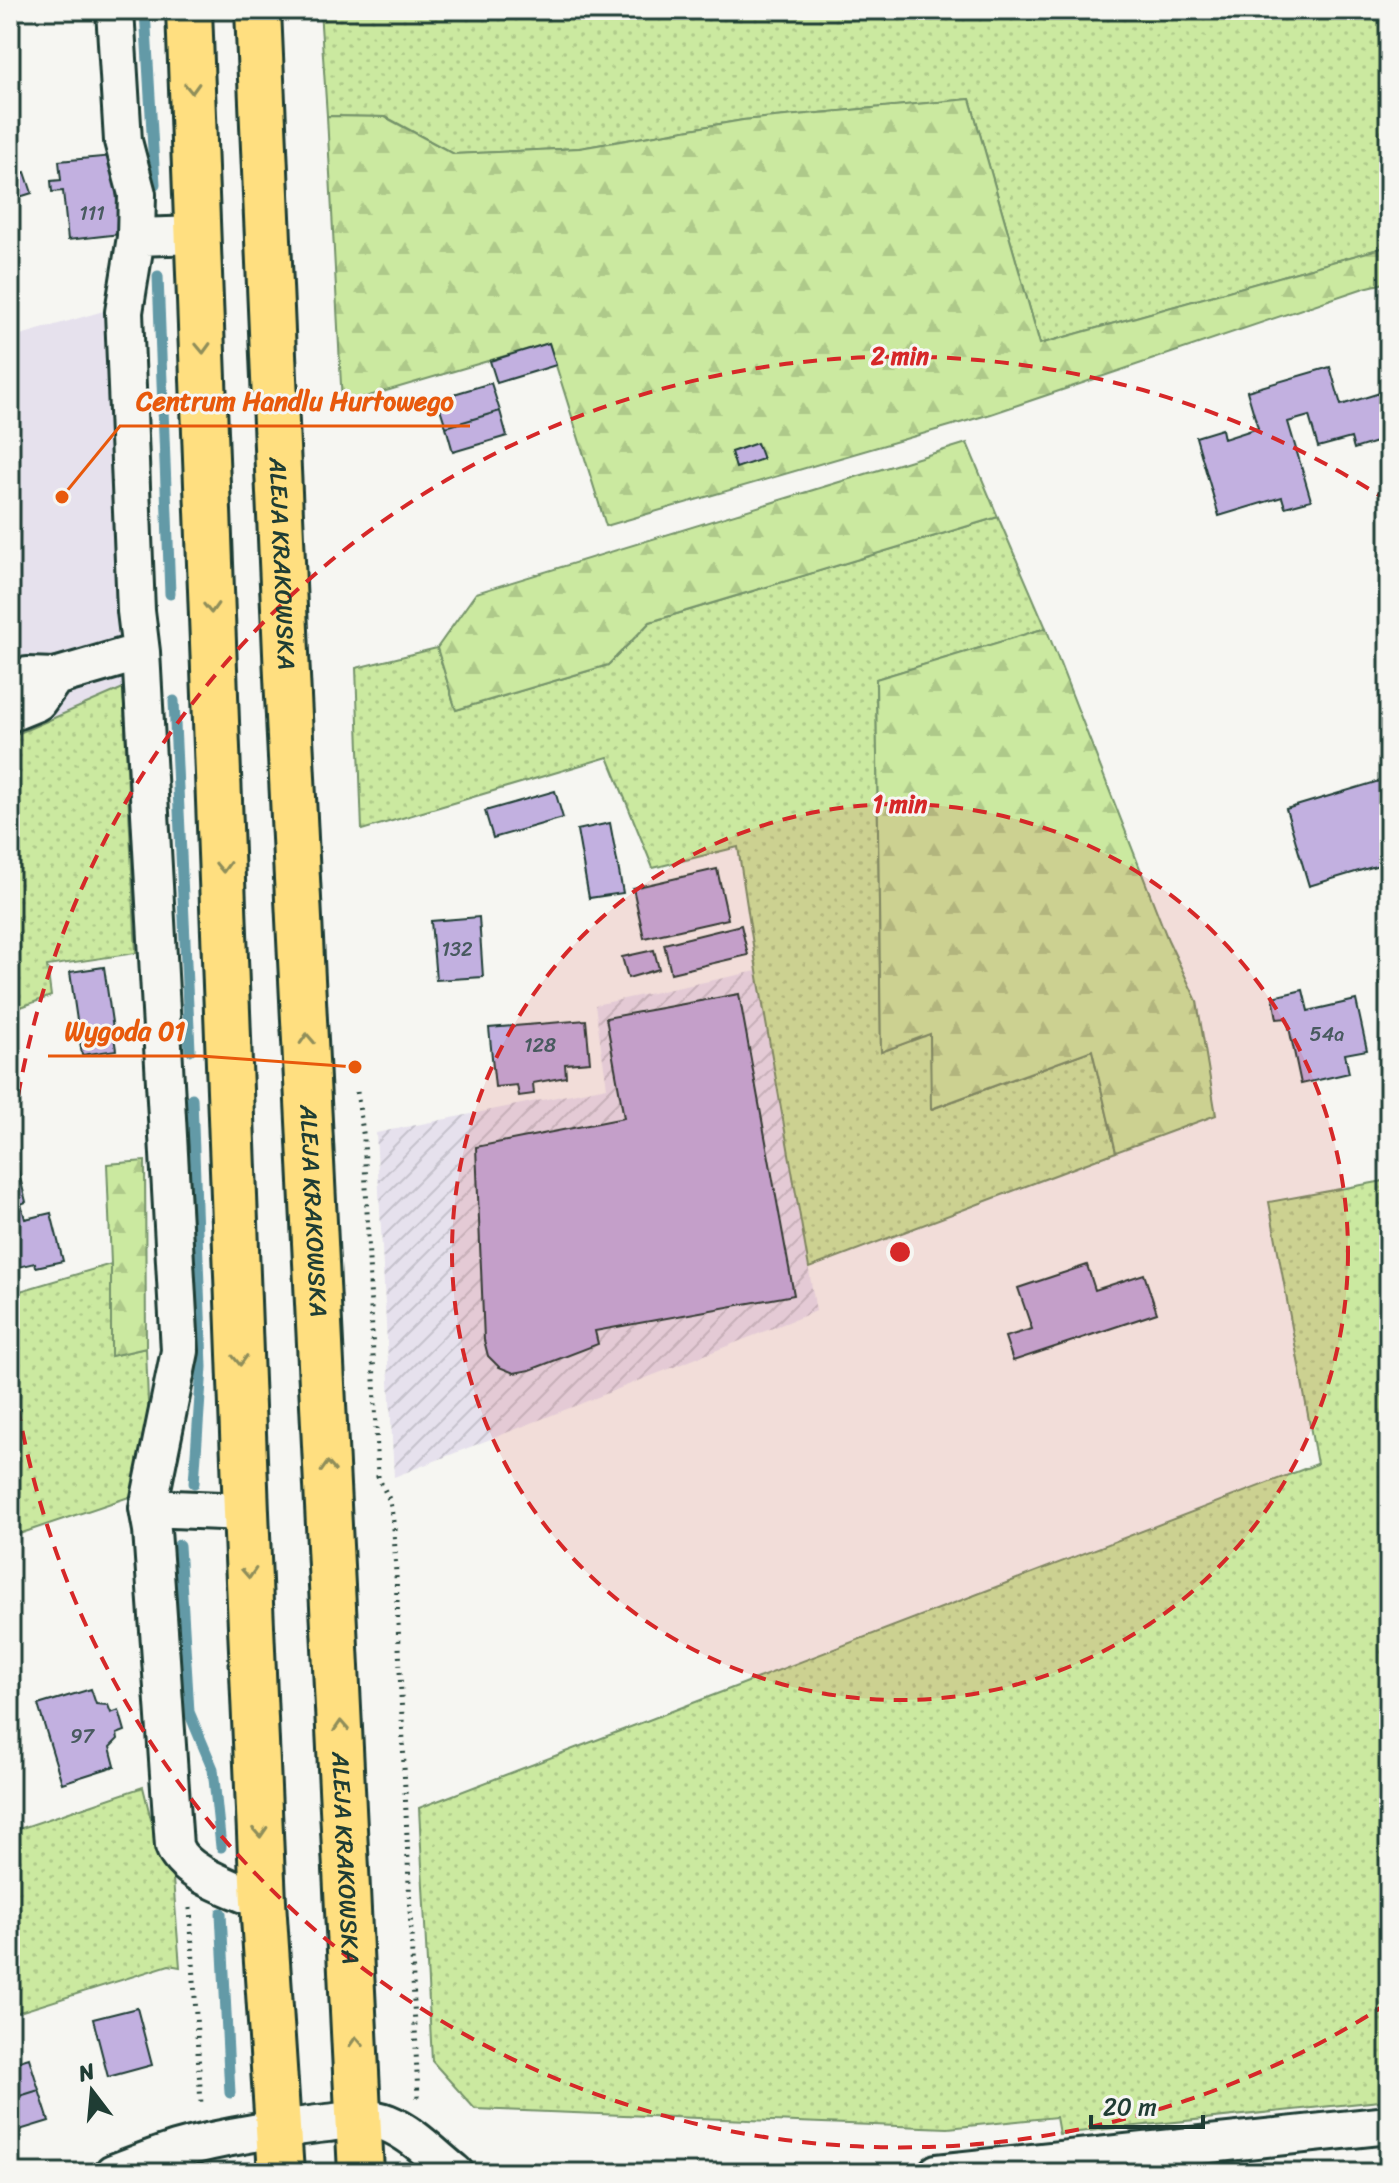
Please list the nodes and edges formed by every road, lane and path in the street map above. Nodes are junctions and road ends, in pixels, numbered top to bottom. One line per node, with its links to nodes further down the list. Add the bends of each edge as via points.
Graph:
1 (115, 10): 5 (street, via 123,141 137,194)
2 (189, 10): 4 (main road, one-way to 4)
3 (258, 10): 17 (main road, ALEJA KRAKOWSKA, one-way to 3)
4 (199, 235): 5 (street); 12 (main road, one-way to 12)
5 (136, 237): 6 (street, via 124,312)
6 (141, 652): 7 (street); 11 (street, via 180,1351)
7 (55, 677): 8 (street, via 27,676); 9 (street, via 37,702)
8 (10, 684)
9 (10, 713)
10 (357, 1092): 15 (path, via 364,1139 378,1477 390,1501 394,1528)
11 (148, 1508): 12 (street); 13 (street, via 174,1846)
12 (246, 1512): 14 (main road, one-way to 14)
13 (188, 1867): 14 (street); 16 (path)
14 (263, 1902): 19 (main road)
15 (418, 2100)
16 (202, 2118)
17 (360, 2120): 19 (street); 22 (main road, ALEJA KRAKOWSKA); 23 (street, via 388,2123 417,2138)
18 (1389, 2125): 24 (street)
19 (278, 2129): 20 (street, via 175,2151); 21 (main road)
20 (113, 2173)
21 (281, 2173)
22 (361, 2173)
23 (455, 2173)
24 (937, 2173)

